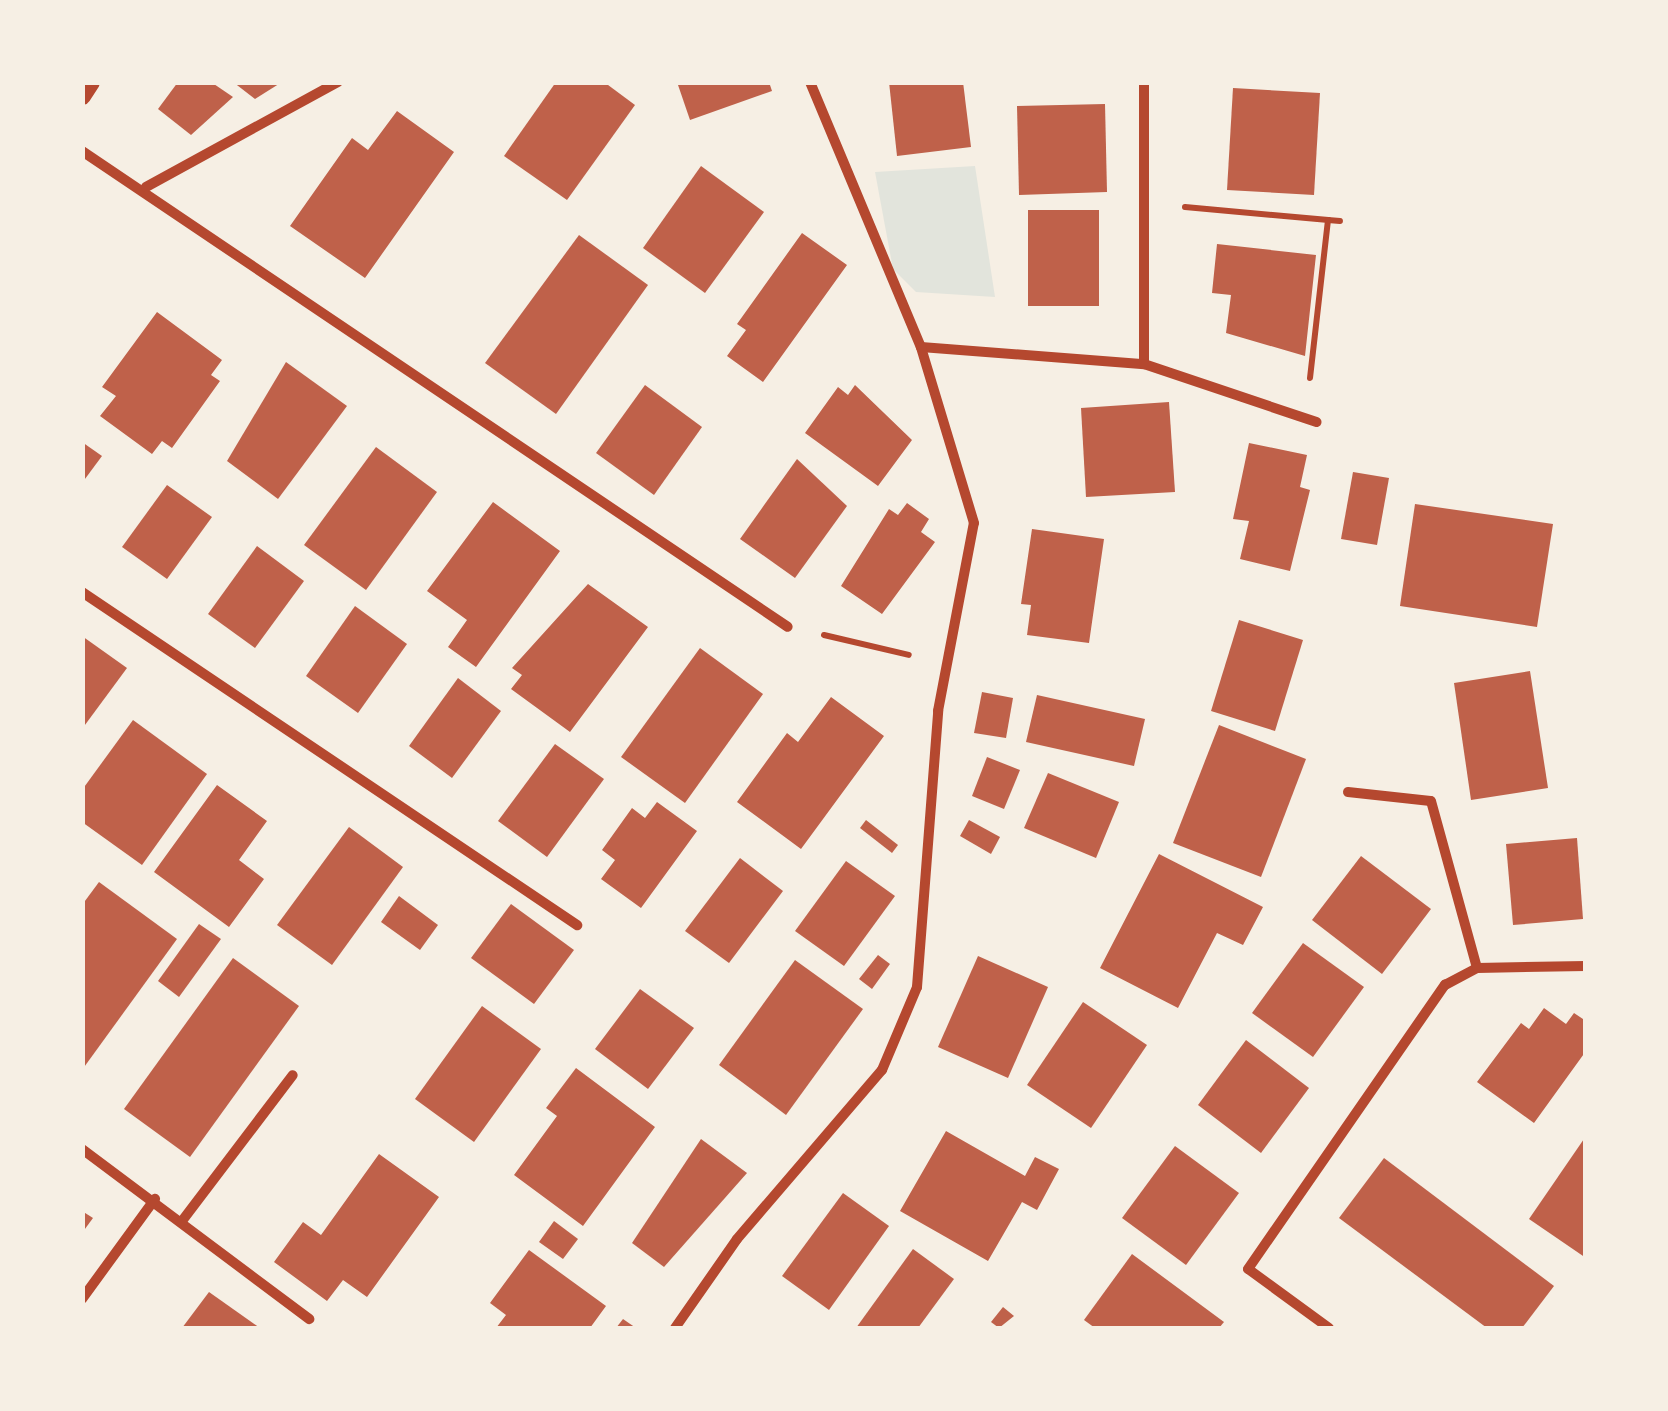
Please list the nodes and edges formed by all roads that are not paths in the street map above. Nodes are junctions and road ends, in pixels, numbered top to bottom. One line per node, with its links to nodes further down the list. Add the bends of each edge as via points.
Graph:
1 (91, 82): 5 (street)
2 (338, 82): 7 (street)
3 (810, 82): 8 (street, via 878,264)
4 (1144, 82): 9 (street)
5 (82, 96)
6 (82, 151): 7 (street)
7 (146, 187): 12 (street)
8 (921, 347): 9 (street); 23 (street, via 974,523 948,664 917,987 882,1070 737,1239)
9 (1144, 364): 10 (street)
10 (1310, 420)
11 (82, 592): 14 (street)
12 (788, 627)
13 (1348, 792): 16 (street, via 1431,801)
14 (577, 925)
15 (1586, 966): 16 (street)
16 (1477, 968): 24 (street, via 1446,985 1248,1268)
17 (294, 1076): 20 (street)
18 (82, 1149): 19 (street)
19 (155, 1198): 20 (street); 21 (street)
20 (182, 1221): 22 (street, via 202,1245)
21 (82, 1299)
22 (308, 1319)
23 (676, 1328)
24 (1329, 1328)

